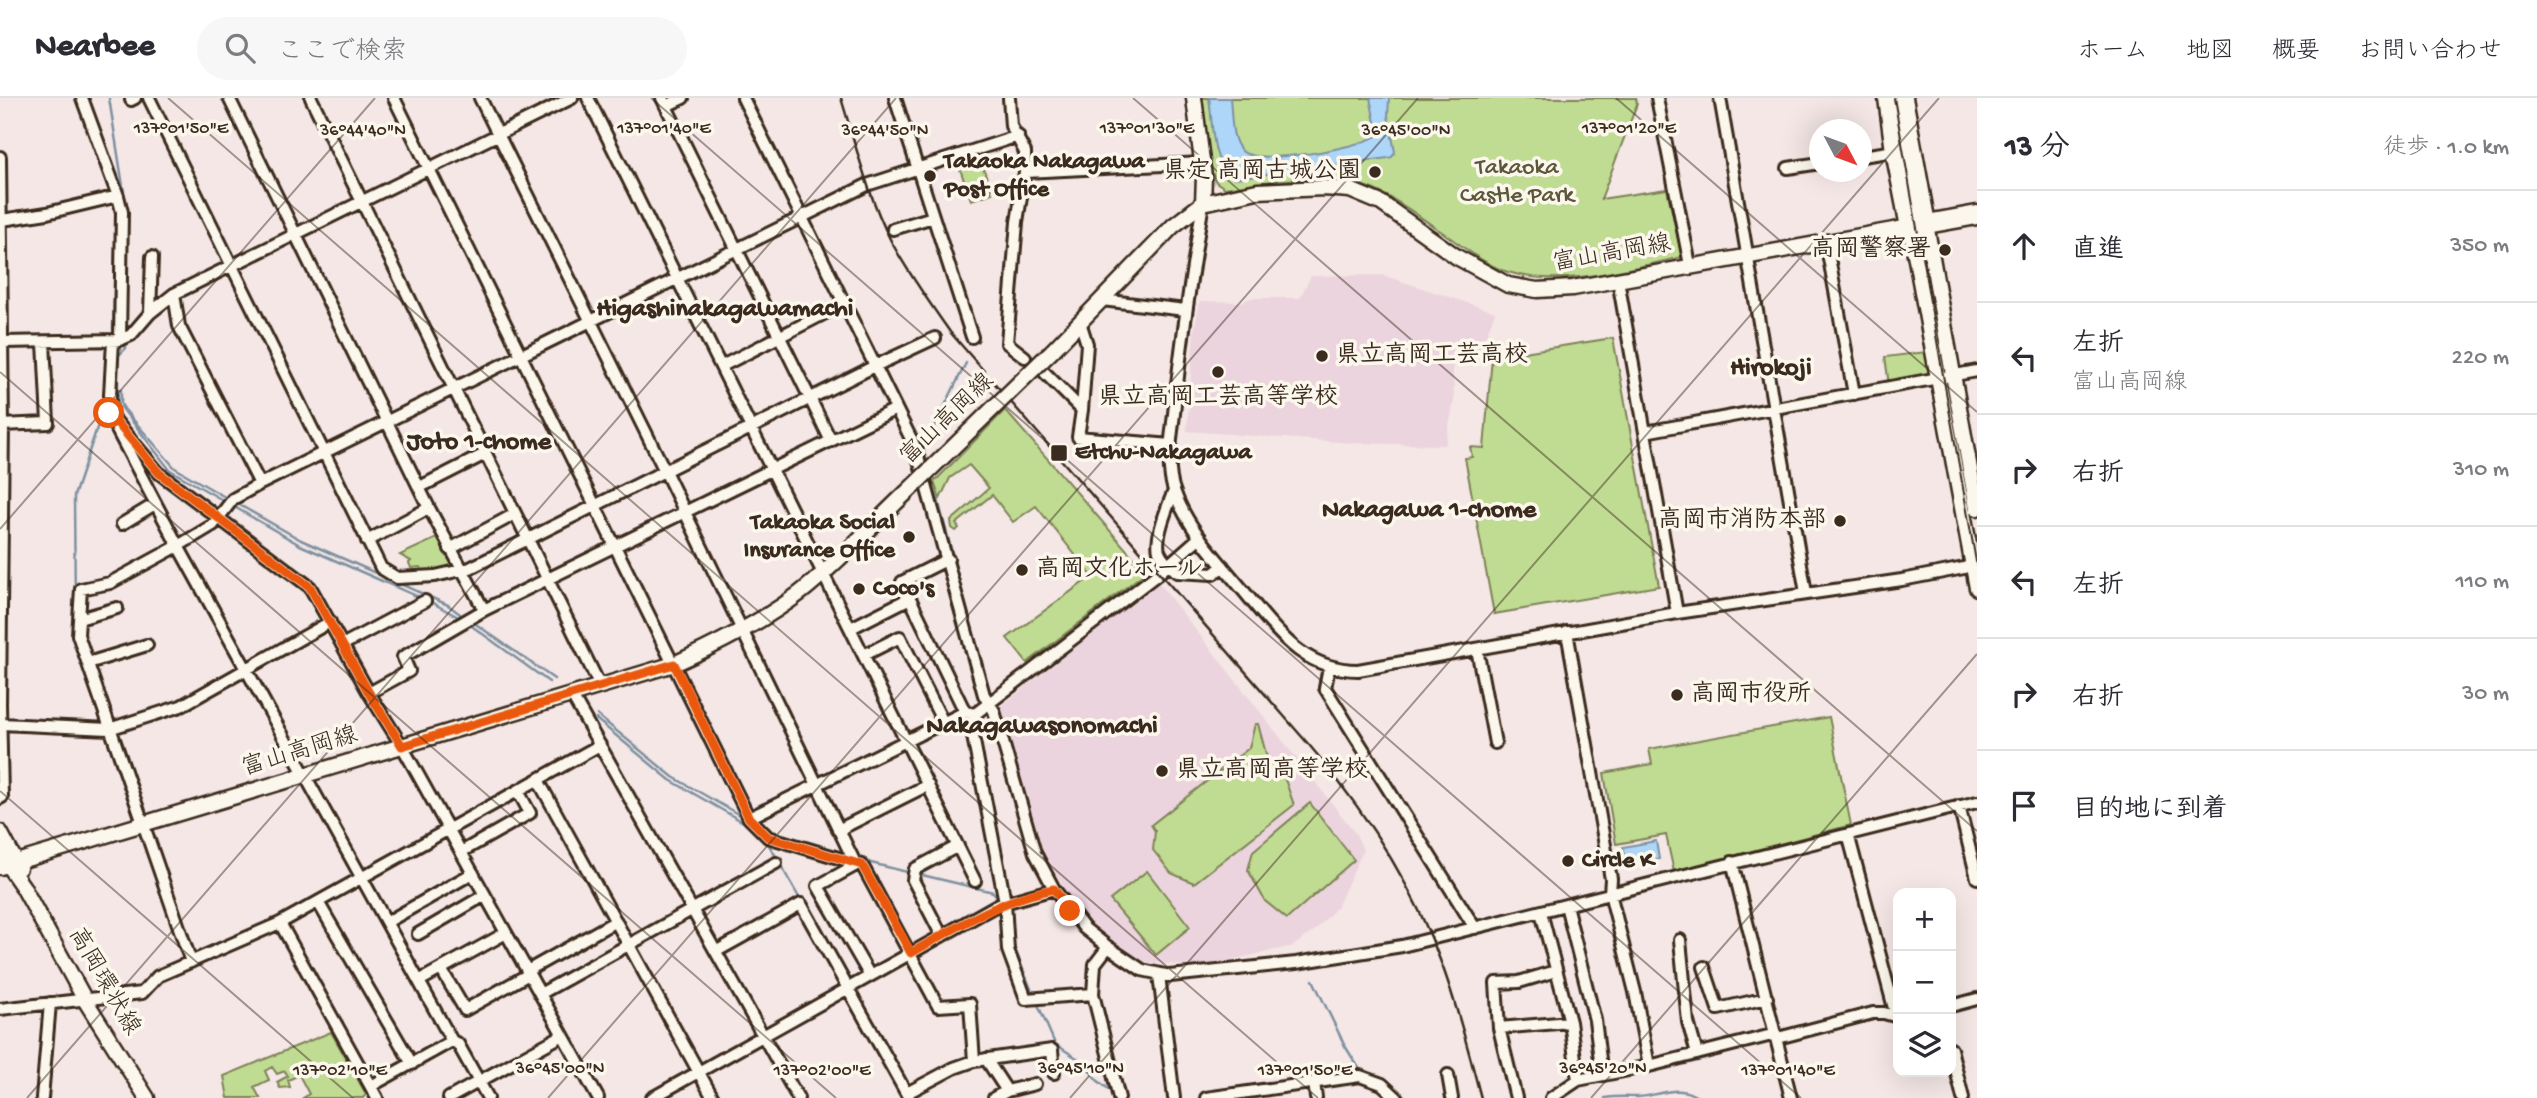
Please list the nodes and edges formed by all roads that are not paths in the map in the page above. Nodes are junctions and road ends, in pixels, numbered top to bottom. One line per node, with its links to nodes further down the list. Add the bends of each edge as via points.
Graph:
1 (82, 98): 31 (street)
2 (149, 98): 45 (street)
3 (229, 98): 40 (street)
4 (311, 98): 32 (street)
5 (394, 98): 26 (street)
6 (480, 98): 19 (street)
7 (572, 98): 19 (street)
8 (588, 98): 47 (street)
9 (683, 98): 18 (street)
10 (743, 98): 35 (street)
11 (895, 98): 27 (street)
12 (1009, 98): 20 (street, via 1011,126)
13 (1194, 98): 24 (main road)
14 (1657, 98): 46 (street)
15 (1720, 98): 43 (street)
16 (1888, 98): 21 (highway)
17 (1903, 98): 38 (highway)
18 (664, 102): 42 (street)
19 (498, 135): 26 (street); 54 (street)
20 (1018, 136): 27 (street); 29 (street, via 1025,152)
21 (1895, 151): 22 (street); 38 (highway)
22 (1872, 154)
23 (0, 157): 30 (street)
24 (1202, 163): 29 (street); 33 (main road)
25 (1809, 165): 28 (street)
26 (429, 168): 32 (street); 62 (street)
27 (918, 169): 35 (street, via 867,185); 36 (street)
28 (1788, 169)
29 (1025, 172): 63 (street, via 1007,343)
30 (1, 183): 37 (street)
31 (113, 198): 37 (street); 59 (street, via 122,212)
32 (361, 201): 40 (street); 69 (street)
33 (1203, 203): 48 (main road, 富山高岡線, via 1258,191 1350,190 1381,203 1457,257 1508,285 1563,289); 50 (main road, 富山高岡線, via 1173,226); 52 (street)
34 (1977, 215): 38 (highway)
35 (802, 217): 42 (street); 51 (street)
36 (933, 217): 39 (street); 57 (street)
37 (2, 220): 60 (street)
38 (1918, 225): 41 (main road, 富山高岡線); 68 (main road)
39 (893, 229)
40 (295, 234): 45 (street); 76 (street)
41 (1826, 242): 43 (main road, 富山高岡線); 70 (street)
42 (735, 250): 47 (street); 56 (street)
43 (1746, 255): 46 (main road, 富山高岡線); 72 (street)
44 (152, 257): 53 (street)
45 (233, 264): 49 (street); 82 (street)
46 (1690, 265): 48 (main road, 富山高岡線)
47 (678, 278): 54 (street); 64 (street)
48 (1618, 280): 79 (street)
49 (174, 294): 53 (street); 86 (street, via 179,326)
50 (1102, 300): 52 (street); 55 (main road, 富山高岡線)
51 (845, 303): 56 (street); 65 (street)
52 (1185, 310): 81 (street)
53 (150, 313): 59 (street, via 131,335)
54 (591, 322): 62 (street); 85 (street)
55 (1080, 322): 74 (street, via 1087,344); 108 (main road, 富山高岡線, bridge)
56 (780, 336): 64 (street); 71 (street)
57 (972, 337)
58 (935, 338): 65 (street)
59 (116, 340): 61 (street); 75 (street, via 108,402)
60 (2, 342): 61 (street); 77 (street)
61 (44, 342): 77 (street, via 48,423)
62 (522, 354): 69 (street); 90 (street)
63 (1025, 357)
64 (722, 366): 78 (street)
65 (875, 366): 71 (street); 73 (street)
66 (1977, 371): 68 (street)
67 (1045, 373): 74 (street)
68 (1946, 377): 70 (street); 92 (main road); 104 (main road)
69 (453, 388): 76 (street); 83 (street)
70 (1854, 394): 72 (street)
71 (811, 399): 78 (street); 80 (street)
72 (1774, 408): 79 (street); 111 (street)
73 (896, 409): 80 (street); 103 (street, via 916,449)
74 (1082, 410): 81 (street, via 1078,437)
75 (114, 421): 89 (street); 93 (street, via 159,473)
76 (388, 421): 82 (street); 87 (street)
77 (2, 425): 126 (street)
78 (751, 429): 84 (street); 85 (street)
79 (1645, 432): 116 (street)
80 (831, 441): 84 (street)
81 (1171, 445): 88 (street)
82 (324, 453): 86 (street); 98 (street)
83 (485, 454): 87 (street); 95 (street)
84 (772, 470): 94 (street); 108 (street)
85 (665, 471): 90 (street); 94 (street)
86 (260, 484): 93 (street)
87 (419, 487): 91 (street)
88 (1174, 491): 97 (street); 105 (street, via 1158,548)
89 (156, 504): 96 (street); 100 (street)
90 (596, 507): 99 (street); 101 (street)
91 (429, 508): 98 (street); 102 (street)
92 (1977, 508)
93 (225, 511): 100 (street); 118 (street, via 310,587)
94 (685, 513): 101 (street); 120 (street)
95 (515, 514): 99 (street); 102 (street)
96 (122, 524)
97 (1200, 537): 105 (street); 106 (street)
98 (367, 541): 107 (street, via 381,568 397,578)
99 (528, 541): 107 (street); 109 (street)
100 (178, 546): 117 (street, via 110,583 81,589); 130 (street)
101 (616, 546): 109 (street); 128 (street)
102 (450, 549): 107 (street)
103 (948, 559): 112 (street, via 902,583); 135 (street)
104 (1975, 562): 110 (main road); 111 (street, via 1902,580)
105 (1169, 564): 106 (street, via 1177,572 1213,573); 135 (street)
106 (1223, 566): 129 (street, via 1284,638 1302,654)
107 (462, 570): 115 (street)
108 (823, 573): 119 (street); 120 (main road, 富山高岡線)
109 (547, 580): 115 (street); 131 (street)
110 (1977, 588)
111 (1806, 593): 116 (street)
112 (910, 598): 119 (street); 136 (street)
113 (425, 601): 123 (street)
114 (117, 608): 117 (street)
115 (484, 610): 132 (street, via 403,657 409,671)
116 (1678, 612): 121 (street)
117 (79, 619): 127 (street, via 78,635)
118 (330, 622): 123 (street); 130 (street)
119 (851, 628): 125 (street)
120 (742, 630): 128 (main road, 富山高岡線); 146 (street)
121 (1567, 632): 124 (street); 169 (street)
122 (147, 645): 127 (street)
123 (342, 645): 132 (street)
124 (1477, 649): 129 (street, via 1358,670); 141 (street)
125 (864, 655): 137 (street, via 900,637); 140 (street)
126 (0, 662): 134 (street)
127 (88, 663): 139 (street)
128 (674, 664): 131 (main road, 富山高岡線); 152 (street)
129 (1329, 667): 179 (street, via 1325,688)
130 (247, 669): 139 (street, via 181,706); 144 (street)
131 (600, 686): 133 (main road, 富山高岡線)
132 (372, 691): 142 (street)
133 (571, 694): 142 (main road, 富山高岡線); 143 (street)
134 (0, 704): 138 (street)
135 (988, 705): 136 (street); 168 (street, via 994,711 1035,853)
136 (970, 713): 137 (street); 172 (street)
137 (943, 722): 140 (street)
138 (1, 724): 139 (street); 149 (street)
139 (106, 729): 153 (street)
140 (906, 740): 146 (street); 147 (street)
141 (1495, 743)
142 (402, 746): 144 (main road, 富山高岡線); 154 (street)
143 (600, 746): 145 (street); 174 (street)
144 (305, 775): 153 (main road, 富山高岡線); 165 (street)
145 (538, 780): 148 (street); 176 (street)
146 (816, 785): 152 (street); 155 (street)
147 (928, 785): 155 (street); 158 (street)
148 (518, 791): 154 (street); 159 (street, via 530,813)
149 (0, 798)
150 (1977, 802): 151 (street)
151 (1959, 806): 157 (street); 166 (street)
152 (752, 822): 163 (street, via 768,837)
153 (144, 824): 160 (main road, 富山高岡線); 188 (street)
154 (448, 829): 159 (street); 165 (street)
155 (838, 830): 163 (street)
156 (0, 832): 160 (main road, 高岡環状線)
157 (1848, 834): 161 (street); 205 (street)
158 (958, 846): 167 (street); 182 (street, via 915,869 913,880)
159 (461, 852): 164 (street)
160 (6, 862): 201 (main road, 高岡環状線)
161 (1732, 862): 169 (street); 199 (street)
162 (776, 863): 174 (street)
163 (857, 864): 187 (street, via 862,865); 194 (street, via 818,886)
164 (473, 873): 170 (street); 177 (street)
165 (361, 877): 171 (street); 177 (street)
166 (1977, 878)
167 (975, 881)
168 (1054, 889): 172 (street); 185 (street, via 1084,928)
169 (1610, 893): 173 (street); 216 (street)
170 (485, 895): 180 (street); 181 (street)
171 (318, 902): 178 (street); 215 (street)
172 (1003, 905): 182 (street); 198 (street, via 1007,950 1026,999)
173 (1566, 905): 175 (street); 221 (street, via 1595,1020)
174 (692, 908): 184 (street); 186 (street)
175 (1541, 912): 179 (street); 191 (street)
176 (616, 921): 184 (street); 192 (street)
177 (387, 922): 195 (street)
178 (280, 923): 188 (street); 227 (street)
179 (1475, 928): 193 (street, via 1402,946 1296,963)
180 (506, 933): 190 (street); 192 (street)
181 (418, 934)
182 (942, 936): 187 (street)
183 (1680, 940): 213 (street, via 1688,1022)
184 (629, 945): 197 (street); 218 (street)
185 (1108, 947): 193 (street, via 1142,970); 198 (street, via 1095,964)
186 (716, 951): 196 (street, via 801,904); 210 (street)
187 (911, 953): 194 (street); 214 (street, via 938,1006 970,1004)
188 (191, 962): 201 (street, via 158,976 142,993)
189 (1704, 967): 199 (street, via 1718,1009)
190 (441, 969): 192 (street, via 465,1010); 195 (street)
191 (1556, 971): 207 (street); 208 (street, via 1519,982 1496,983)
192 (528, 973): 197 (street)
193 (1159, 975): 239 (street)
194 (870, 976): 196 (street)
195 (419, 981): 212 (street)
196 (848, 988): 210 (street); 228 (street)
197 (540, 994): 209 (street)
198 (1093, 994): 238 (street)
199 (1767, 998): 211 (street)
200 (1977, 999): 203 (street)
201 (85, 1000): 202 (street); 230 (main road, 高岡環状線)
202 (50, 1003): 204 (street); 229 (street)
203 (1956, 1005)
204 (0, 1009)
205 (1896, 1014)
206 (1893, 1016): 211 (street, via 1873,1013)
207 (1570, 1022): 208 (street); 222 (street)
208 (1499, 1028): 244 (street)
209 (563, 1035): 223 (street); 233 (street)
210 (764, 1036): 218 (street); 236 (street)
211 (1777, 1036): 213 (street); 246 (street)
212 (452, 1041): 215 (street); 223 (street)
213 (1697, 1054): 216 (street)
214 (980, 1060): 219 (street, via 1052,1050); 226 (street); 228 (street, via 954,1068)
215 (412, 1064): 227 (street)
216 (1649, 1066): 221 (street)
217 (1956, 1068): 247 (street)
218 (699, 1072): 234 (street); 235 (street)
219 (1054, 1073)
220 (1448, 1075): 243 (street)
221 (1602, 1075): 222 (street)
222 (1578, 1080): 245 (street)
223 (478, 1082): 231 (street); 232 (street)
224 (1314, 1082): 240 (street); 241 (street); 242 (street, via 1360,1076 1382,1084)
225 (1035, 1084): 226 (street)
226 (1007, 1091): 237 (street)
227 (373, 1094)
228 (908, 1096)
229 (43, 1098)
230 (147, 1098)
231 (449, 1098)
232 (488, 1098)
233 (598, 1098)
234 (652, 1098)
235 (713, 1098)
236 (798, 1098)
237 (994, 1098)
238 (1119, 1098)
239 (1174, 1098)
240 (1206, 1098)
241 (1316, 1098)
242 (1397, 1098)
243 (1452, 1098)
244 (1516, 1098)
245 (1550, 1098)
246 (1791, 1098)
247 (1964, 1098)

